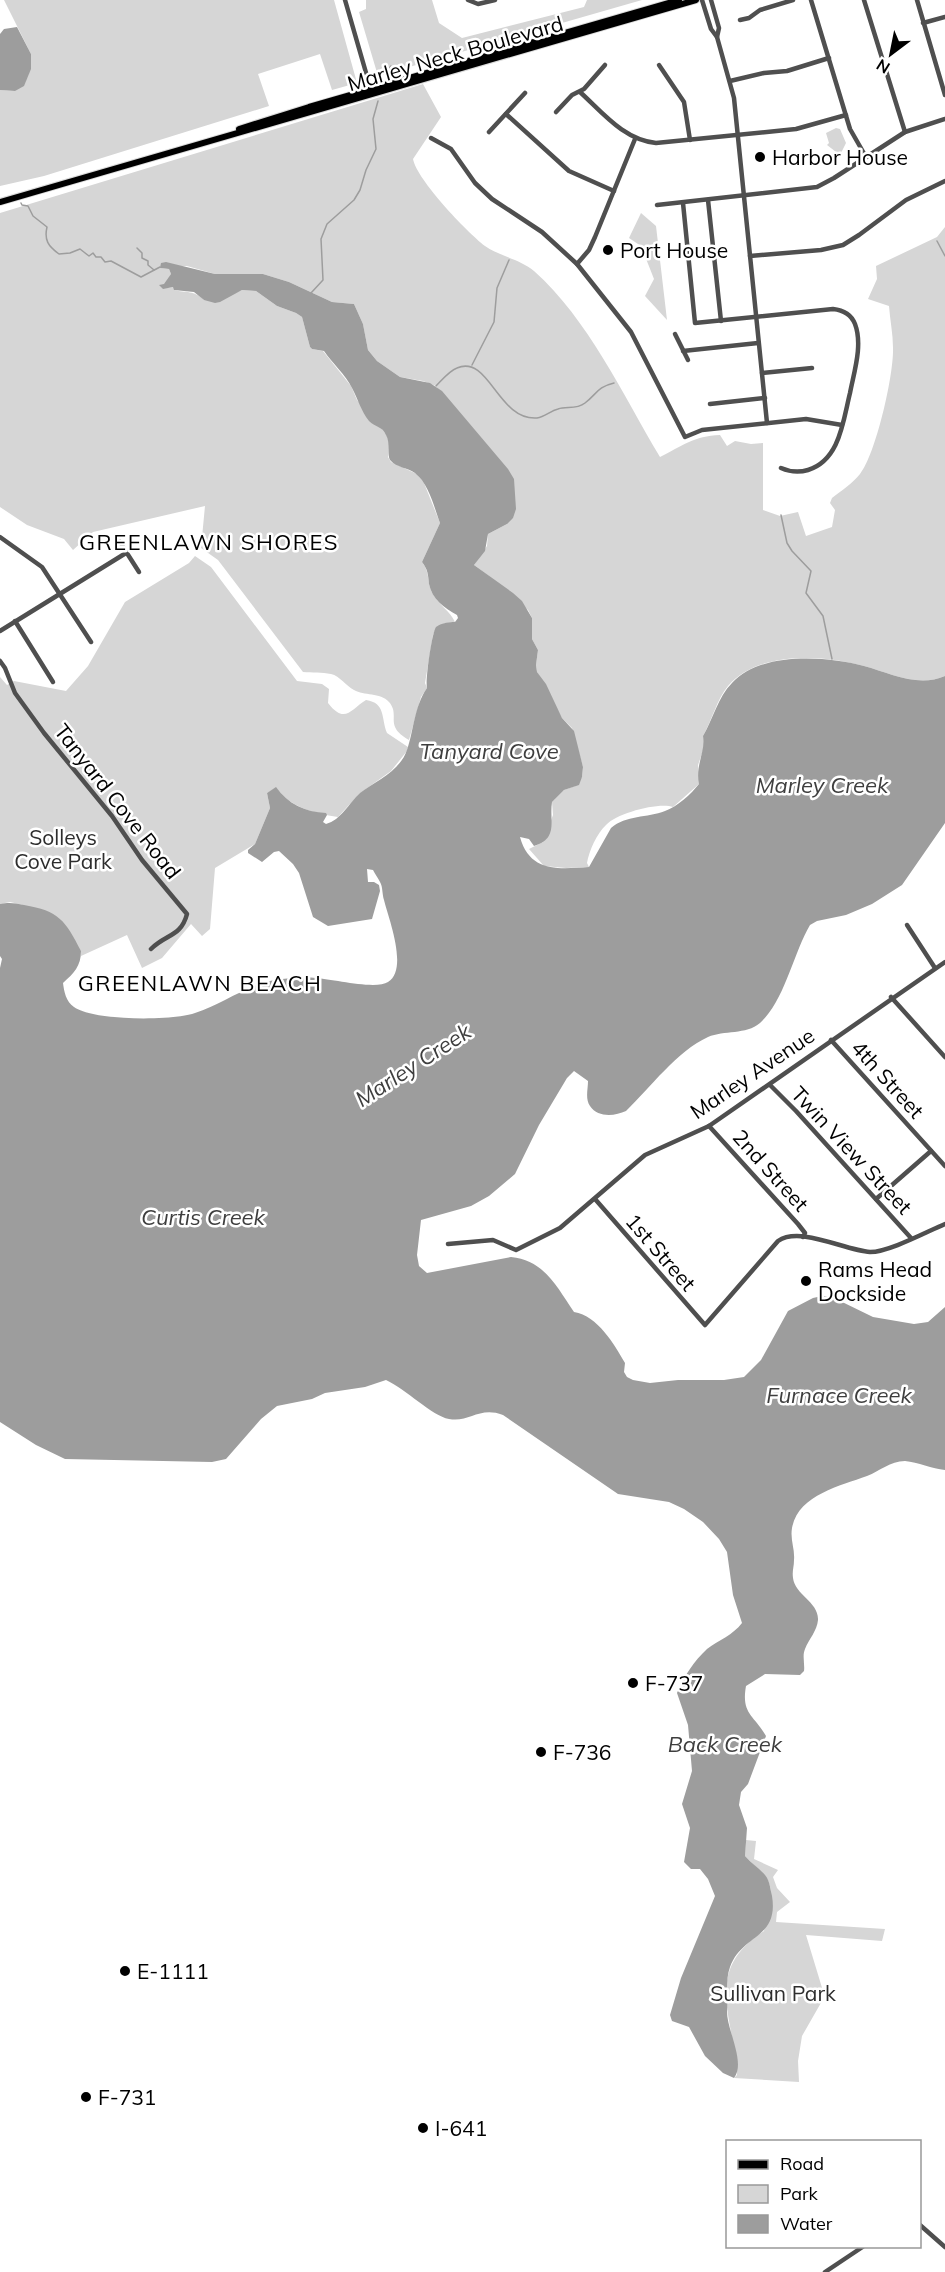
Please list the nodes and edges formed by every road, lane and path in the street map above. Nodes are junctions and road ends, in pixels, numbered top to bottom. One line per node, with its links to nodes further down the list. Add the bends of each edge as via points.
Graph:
1 (345, 0): 22 (street)
2 (468, 0): 3 (street, via 478,4)
3 (495, 0)
4 (679, 0): 22 (main road, Marley Neck Boulevard)
5 (696, 0): 22 (main road, Marley Neck Boulevard)
6 (702, 0): 15 (street)
7 (711, 0): 15 (street, via 719,28)
8 (793, 0): 13 (street)
9 (811, 0): 16 (street)
10 (864, 0): 31 (street)
11 (917, 0): 14 (street)
12 (945, 17): 14 (street)
13 (740, 20)
14 (923, 23): 20 (street)
15 (717, 37): 21 (street)
16 (829, 58): 21 (street, via 787,71); 28 (street)
17 (659, 64): 35 (street, via 684,102)
18 (605, 65): 23 (street)
19 (945, 71): 20 (street)
20 (938, 73): 25 (street)
21 (730, 81): 32 (street)
22 (371, 92): 41 (main road, Marley Neck Boulevard)
23 (580, 92): 26 (street); 34 (street)
24 (525, 93): 27 (street)
25 (945, 95)
26 (556, 112)
27 (506, 114): 30 (street); 38 (street, via 569,171)
28 (846, 115): 32 (street, via 801,128); 36 (street, via 854,139)
29 (945, 119): 31 (street)
30 (489, 132)
31 (905, 132): 36 (street)
32 (737, 135): 35 (street); 39 (street)
33 (431, 138): 45 (street, via 451,149 480,189 553,241)
34 (635, 139): 35 (street, via 657,143); 38 (street)
35 (690, 140)
36 (866, 157): 39 (street, via 817,187)
37 (945, 181): 44 (street, via 906,200 843,244 821,250)
38 (614, 191): 45 (street, via 589,250)
39 (744, 196): 40 (street); 44 (street)
40 (708, 200): 42 (street); 47 (street)
41 (0, 202)
42 (683, 203): 43 (street); 47 (street, via 695,323)
43 (657, 205)
44 (750, 256): 46 (street)
45 (577, 264): 56 (street, via 631,332 685,437 702,430)
46 (756, 317): 47 (street); 49 (street); 57 (street, via 833,309 851,317 857,353)
47 (720, 321)
48 (675, 334): 50 (street)
49 (758, 343): 50 (street); 53 (street)
50 (683, 351): 51 (street)
51 (688, 360)
52 (812, 368): 53 (street)
53 (762, 373): 54 (street)
54 (765, 398): 55 (street); 56 (street)
55 (710, 404)
56 (767, 423): 57 (street, via 811,419)
57 (842, 425): 58 (street, via 834,449 818,465 800,472)
58 (781, 468)
59 (116, 536): 61 (street)
60 (0, 537): 63 (street, via 42,567)
61 (126, 553): 62 (street); 63 (street)
62 (139, 572)
63 (60, 594): 64 (street); 66 (street)
64 (15, 621): 65 (street); 68 (street)
65 (0, 631)
66 (91, 642)
67 (0, 661): 70 (street, Tanyard Cove Road, via 15,693 44,734 187,914 177,933)
68 (53, 682)
69 (906, 925): 72 (street)
70 (151, 949)
71 (945, 962): 72 (street, Marley Avenue)
72 (935, 968): 73 (street, Marley Avenue)
73 (891, 997): 74 (street, Marley Avenue); 75 (street)
74 (831, 1040): 76 (street, Marley Avenue); 78 (street, 4th Street)
75 (945, 1057)
76 (770, 1085): 77 (street, Marley Avenue); 81 (street, Twin View Street)
77 (709, 1126): 80 (street, Marley Avenue, via 652,1151); 83 (street, 2nd Street, via 798,1224 805,1233)
78 (931, 1151): 79 (street, 4th Street); 81 (street)
79 (945, 1166)
80 (595, 1199): 83 (street, 1st Street, via 703,1325 778,1241 788,1236); 85 (street, Marley Avenue, via 560,1228 516,1250 494,1240)
81 (876, 1199): 84 (street, Twin View Street)
82 (945, 1224): 84 (street)
83 (803, 1237): 84 (street, via 875,1252)
84 (910, 1238)
85 (448, 1244)
86 (921, 2226): 87 (street)
87 (945, 2247)
88 (862, 2248): 89 (street)
89 (825, 2272)

